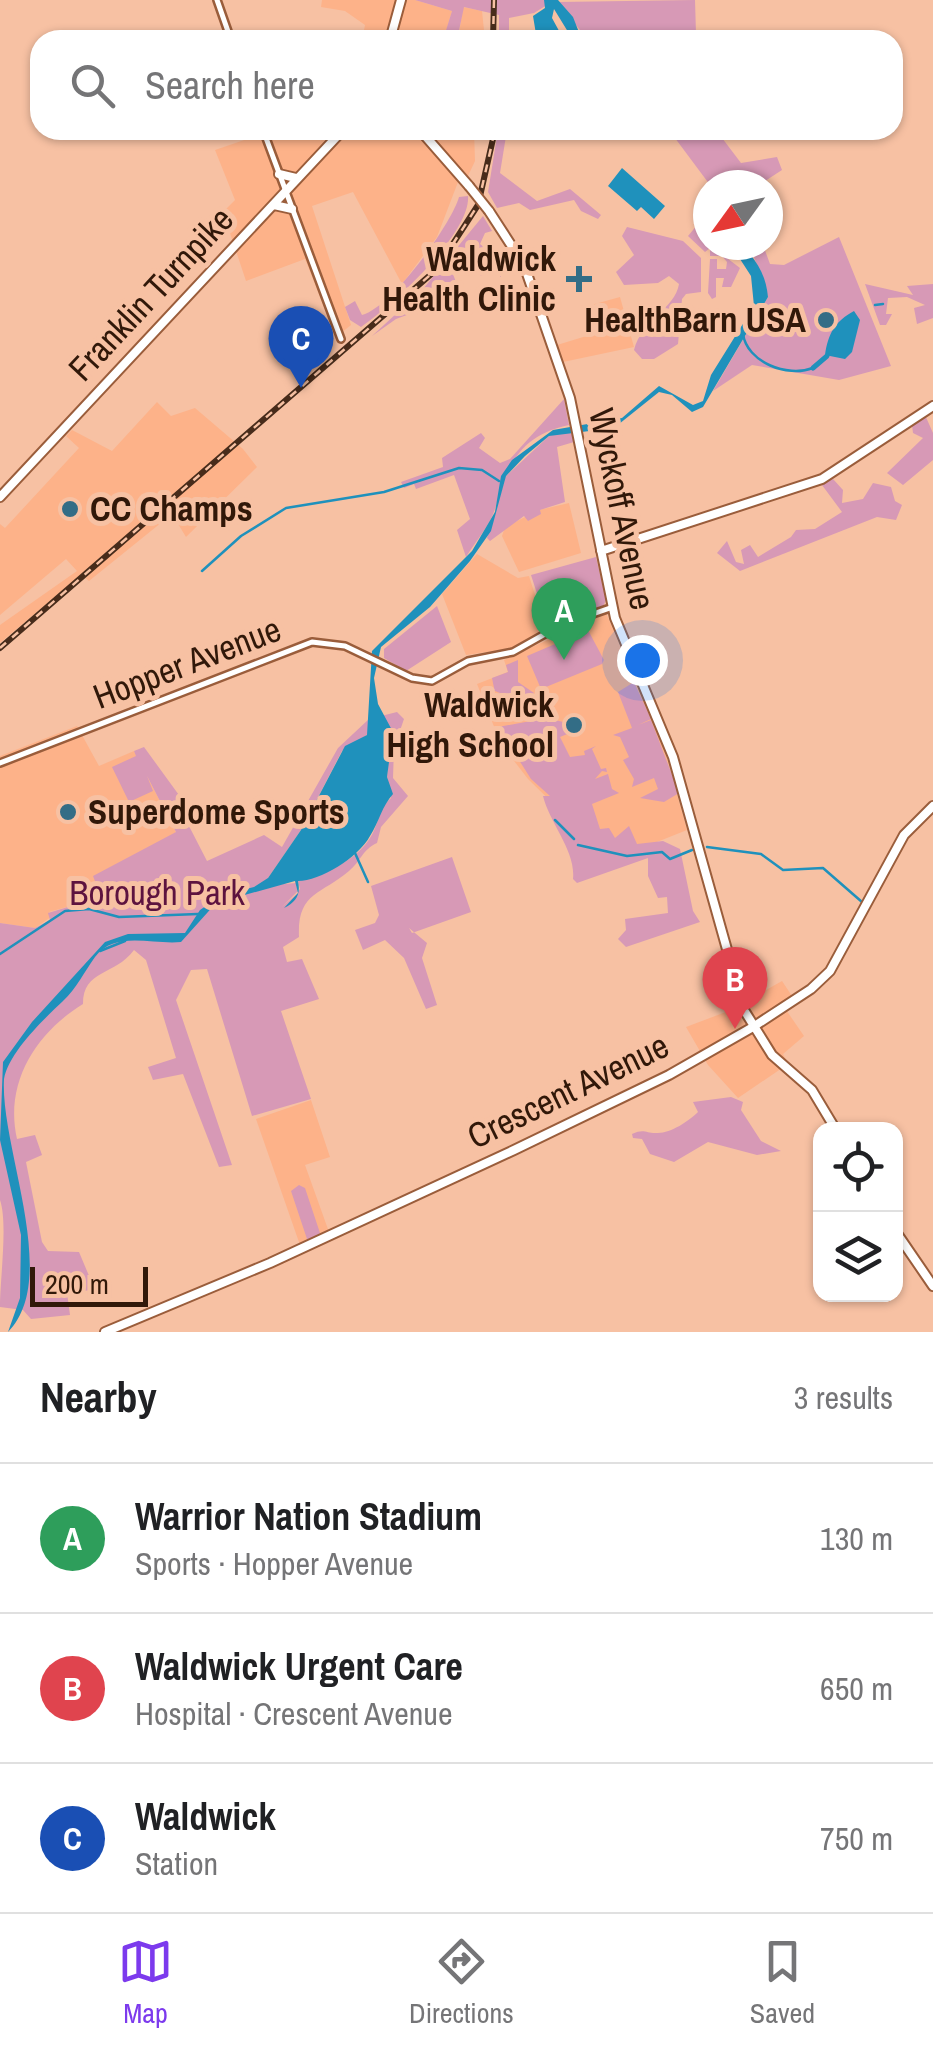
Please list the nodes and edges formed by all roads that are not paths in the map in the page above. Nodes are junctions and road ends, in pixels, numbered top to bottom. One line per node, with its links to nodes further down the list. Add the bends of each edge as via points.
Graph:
1 (217, 0): 3 (street)
2 (401, 0): 4 (main road)
3 (228, 30)
4 (393, 30)
5 (267, 140): 8 (street)
6 (333, 140): 9 (main road, Franklin Turnpike)
7 (429, 140): 16 (main road, Wyckoff Avenue, bridge, via 524,265 576,424)
8 (279, 174): 9 (main road); 10 (street)
9 (296, 178): 10 (main road, Franklin Turnpike)
10 (285, 190): 11 (main road, Franklin Turnpike); 12 (street)
11 (270, 206): 12 (main road); 15 (main road, Franklin Turnpike)
12 (292, 209): 13 (street)
13 (341, 339)
14 (933, 406): 16 (main road, via 822,480)
15 (0, 497)
16 (601, 551): 17 (main road, Wyckoff Avenue)
17 (613, 608): 18 (street, Hopper Avenue, via 561,625 514,652 468,661 436,680 412,678 328,642 304,644); 20 (main road, Wyckoff Avenue, via 676,768)
18 (0, 762)
19 (933, 806): 20 (main road, Crescent Avenue, via 899,843 830,970)
20 (752, 1027): 21 (main road, Wyckoff Avenue, via 778,1062 812,1090); 24 (main road, Crescent Avenue, via 670,1075 304,1248)
21 (831, 1122)
22 (903, 1242): 23 (main road)
23 (933, 1286)
24 (106, 1332)

